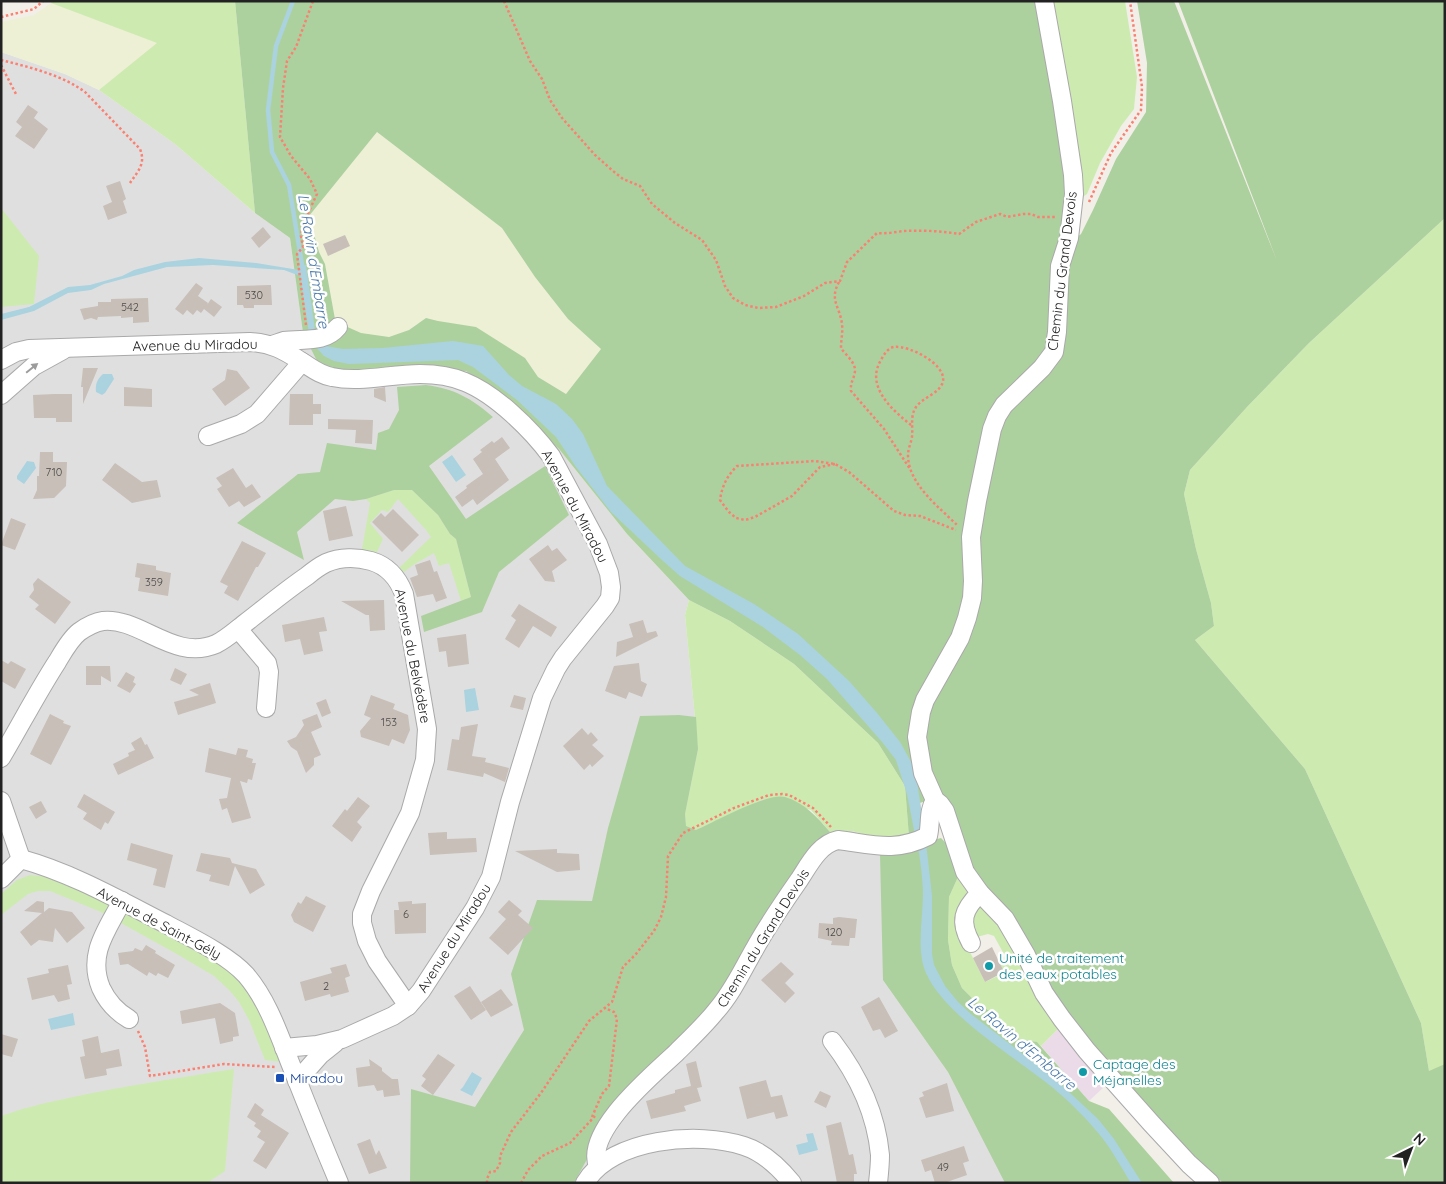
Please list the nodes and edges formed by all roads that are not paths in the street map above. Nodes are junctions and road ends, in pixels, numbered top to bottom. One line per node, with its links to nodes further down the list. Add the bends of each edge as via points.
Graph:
1 (1044, 1): 12 (street, Chemin du Grand Devois, via 1074,194 1069,238 1058,282 1057,332 1054,352 1042,368 1012,395 997,416 988,443 971,537 972,598 960,638 925,700 918,725 923,773)
2 (338, 327): 3 (street, via 315,340 284,341)
3 (272, 345): 4 (street, Avenue du Miradou, via 250,342); 6 (street, Avenue du Miradou)
4 (68, 348): 5 (street, Avenue du Miradou, via 22,350); 7 (street, Avenue du Miradou, one-way to 4, via 42,361)
5 (1, 360)
6 (302, 362): 8 (street, via 250,420); 19 (street, Avenue du Miradou, via 318,373 335,378 420,374 450,377 477,387 524,426 551,456 598,544 609,572 610,598 559,663 542,698 491,877 421,992)
7 (1, 395)
8 (208, 436)
9 (238, 629): 10 (street, via 267,663); 11 (street, Avenue du Belvédère, via 215,644 195,648 160,640 121,624 104,621 90,626 78,633 66,647); 19 (street, Avenue du Belvédère, via 294,584 336,560 358,558 380,564 400,585 411,630 427,729 425,760 410,813 371,891 362,922 377,960)
10 (266, 708)
11 (1, 758)
12 (935, 800): 16 (street, Chemin du Grand Devois, via 945,811 962,865); 25 (street, Chemin du Grand Devois, via 930,810 928,836 920,840 888,847 838,840 823,848 769,924 715,1013 617,1110 596,1152)
13 (1, 801): 14 (street)
14 (21, 859): 15 (street); 17 (street, Avenue de Saint-Gély, via 49,866)
15 (1, 879)
16 (980, 893): 18 (street, via 971,902 964,918 965,932); 30 (street, Chemin du Grand Devois, via 1005,919 1044,993 1087,1050 1189,1164)
17 (122, 901): 20 (street, via 100,944 95,967 106,997); 23 (street, Avenue de Saint-Gély, via 206,946 239,968 259,993)
18 (971, 943)
19 (408, 1006): 21 (street, Avenue du Miradou)
20 (129, 1019)
21 (342, 1039): 23 (street, Avenue du Miradou); 24 (street, Avenue du Miradou)
22 (832, 1041): 29 (street, via 866,1095 880,1156)
23 (284, 1048): 24 (street, Avenue de Saint-Gély)
24 (294, 1074): 26 (street, Avenue de Saint-Gély)
25 (598, 1166): 27 (street); 28 (street, via 616,1155 662,1141 677,1138 715,1140 756,1151)
26 (339, 1183)
27 (585, 1183)
28 (792, 1183)
29 (878, 1183)
30 (1210, 1183)

